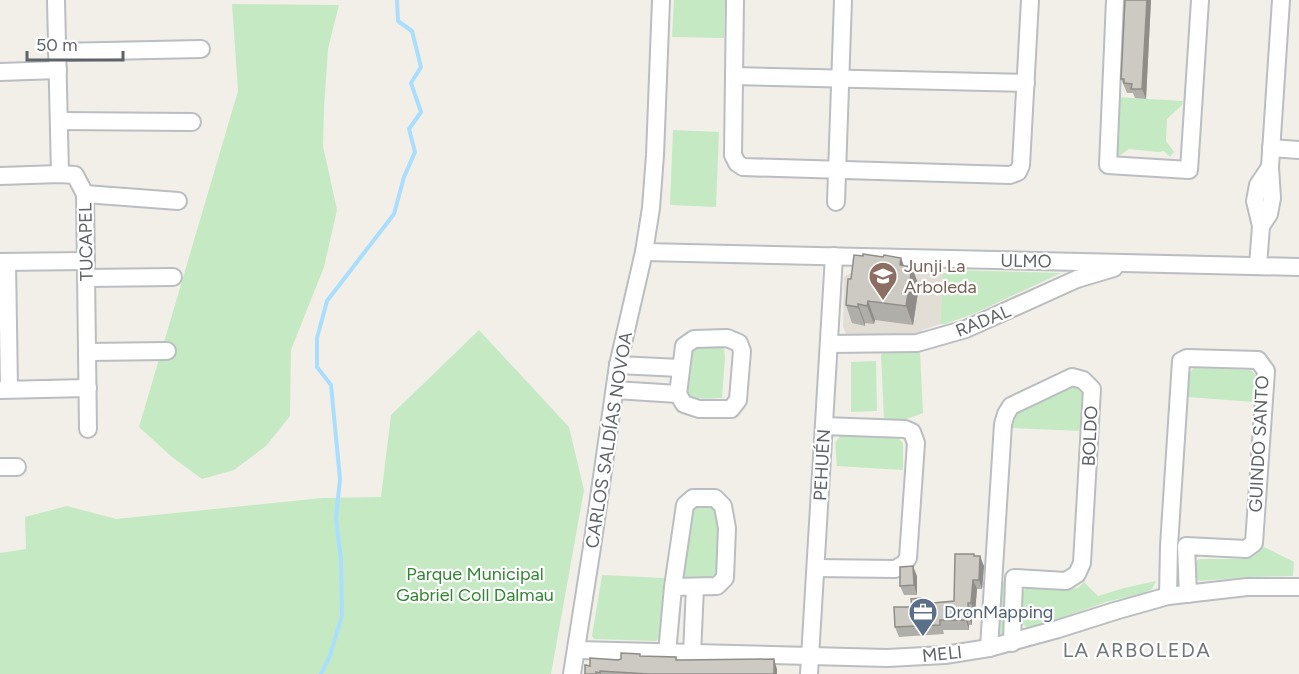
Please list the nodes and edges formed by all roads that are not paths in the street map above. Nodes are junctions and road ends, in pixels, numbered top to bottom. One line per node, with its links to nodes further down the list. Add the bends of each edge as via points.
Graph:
1 (56, 0): 10 (street)
2 (661, 0): 26 (street, CARLOS SALDÍAS NOVOA, via 655,155)
3 (735, 0): 13 (street)
4 (843, 0): 14 (street)
5 (1030, 0): 15 (street)
6 (1115, 0): 7 (street, via 1108,165 1189,170)
7 (1200, 0)
8 (1281, 0): 18 (street)
9 (201, 49): 10 (street)
10 (57, 52): 11 (street)
11 (58, 70): 12 (street); 16 (street)
12 (0, 72)
13 (734, 76): 14 (street); 20 (street, via 732,155 737,163 743,167)
14 (841, 79): 15 (street); 20 (street)
15 (1026, 83): 20 (street, via 1018,172 1010,175)
16 (59, 121): 17 (street); 21 (street)
17 (192, 122)
18 (1271, 148): 19 (street); 31 (street, via 1270,166 1258,185 1255,201 1261,226)
19 (1299, 150)
20 (837, 169): 25 (street)
21 (60, 174): 22 (street); 23 (street, TUCAPEL, via 75,175)
22 (0, 176)
23 (85, 194): 24 (street); 28 (street, TUCAPEL)
24 (178, 201)
25 (836, 202)
26 (644, 252): 27 (street, ULMO); 39 (street, CARLOS SALDÍAS NOVOA)
27 (834, 256): 30 (street, ULMO); 36 (street, PEHUÉN)
28 (86, 261): 29 (street); 34 (street, TUCAPEL)
29 (3, 262): 35 (street)
30 (1129, 263): 31 (street, ULMO); 36 (street, RADAL, via 1077,279 966,329 917,343)
31 (1258, 266): 32 (street, ULMO)
32 (1299, 267)
33 (173, 277): 34 (street)
34 (86, 278): 38 (street, TUCAPEL)
35 (3, 313): 42 (street)
36 (829, 344): 45 (street, PEHUÉN)
37 (166, 351): 38 (street)
38 (88, 352): 41 (street, TUCAPEL)
39 (618, 365): 40 (street); 43 (street, CARLOS SALDÍAS NOVOA)
40 (680, 368): 44 (street); 44 (street, via 684,346 694,339 727,338 739,343 742,351 738,400 731,409 699,409 684,404)
41 (88, 388): 42 (street); 46 (street, TUCAPEL)
42 (4, 390)
43 (615, 390): 44 (street); 61 (street, CARLOS SALDÍAS NOVOA)
44 (678, 394)
45 (824, 426): 51 (street, PEHUÉN); 51 (street, via 905,429 912,432 915,452 908,558 904,564 896,569)
46 (88, 429)
47 (0, 467): 48 (street)
48 (17, 467)
49 (1169, 546): 50 (street, GUINDO SANTO); 50 (street, GUINDO SANTO, via 1180,361 1258,360 1266,371 1254,543 1246,549); 58 (street, GUINDO SANTO)
50 (1186, 546): 57 (street)
51 (816, 568): 64 (street, PEHUÉN)
52 (994, 578): 53 (street, BOLDO); 53 (street, BOLDO, via 1006,414 1011,406 1072,377 1083,380 1092,389 1082,563 1077,574 1066,580); 60 (street, BOLDO)
53 (1014, 578): 59 (street)
54 (673, 587): 55 (street); 55 (street, via 685,505 693,498 715,498 723,506 727,528 725,578 717,586); 62 (street)
55 (695, 587): 63 (street)
56 (1299, 587): 57 (street, MELI, via 1247,587)
57 (1188, 594): 58 (street, MELI)
58 (1168, 596): 59 (street, MELI)
59 (1012, 643): 60 (street, MELI)
60 (989, 648): 65 (street, MELI)
61 (576, 650): 62 (street, MELI); 66 (street, CARLOS SALDÍAS NOVOA)
62 (668, 652): 63 (street, MELI)
63 (692, 654): 64 (street, MELI)
64 (811, 656): 65 (street, MELI); 67 (street, PEHUÉN)
65 (930, 657): 68 (street)
66 (572, 674)
67 (809, 674)
68 (928, 674)

